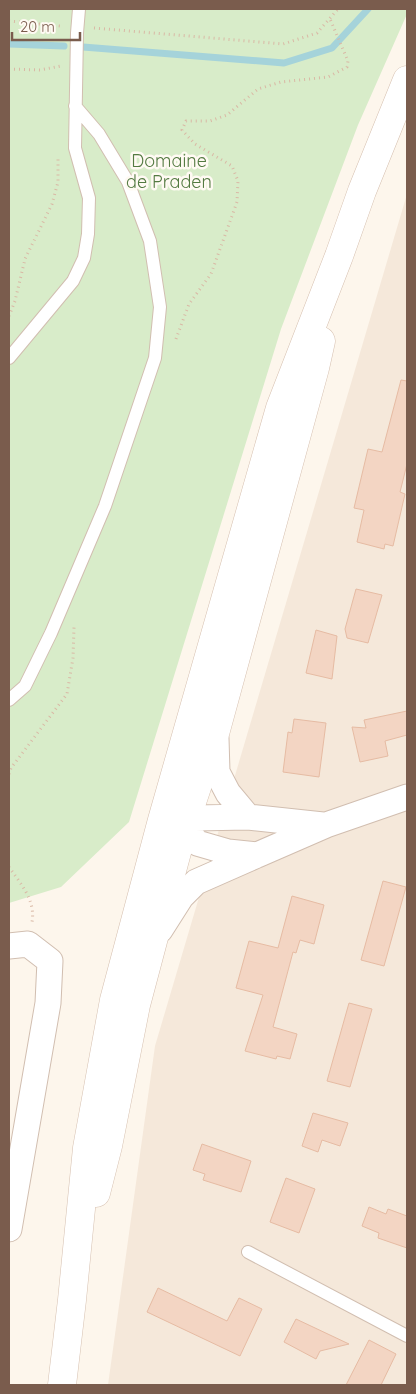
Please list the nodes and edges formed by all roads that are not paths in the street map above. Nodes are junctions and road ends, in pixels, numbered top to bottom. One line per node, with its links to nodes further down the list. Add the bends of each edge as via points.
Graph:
1 (79, 9): 3 (lane)
2 (407, 80): 4 (main road)
3 (75, 106): 5 (lane, via 75,148 90,198 84,258 73,281); 6 (lane, via 99,134 128,182 150,241 160,307 155,358 105,506 51,633 24,686)
4 (339, 256): 7 (main road, via 315,368); 10 (main road, via 280,408)
5 (9, 358)
6 (9, 700)
7 (216, 730): 9 (street, via 217,772 228,794); 10 (main road)
8 (407, 797): 11 (street)
9 (248, 817): 10 (street, via 195,818); 11 (street)
10 (173, 823): 12 (street, via 197,843 228,852); 13 (main road); 17 (main road, via 114,1000 87,1148)
11 (326, 825): 12 (street)
12 (257, 855): 13 (street, via 196,882 181,897)
13 (153, 941): 17 (main road, via 136,1005 108,1146)
14 (18, 945): 15 (street, via 50,961 48,1003)
15 (9, 1229)
16 (248, 1252): 18 (lane)
17 (74, 1275): 19 (main road)
18 (407, 1336)
19 (62, 1385)

